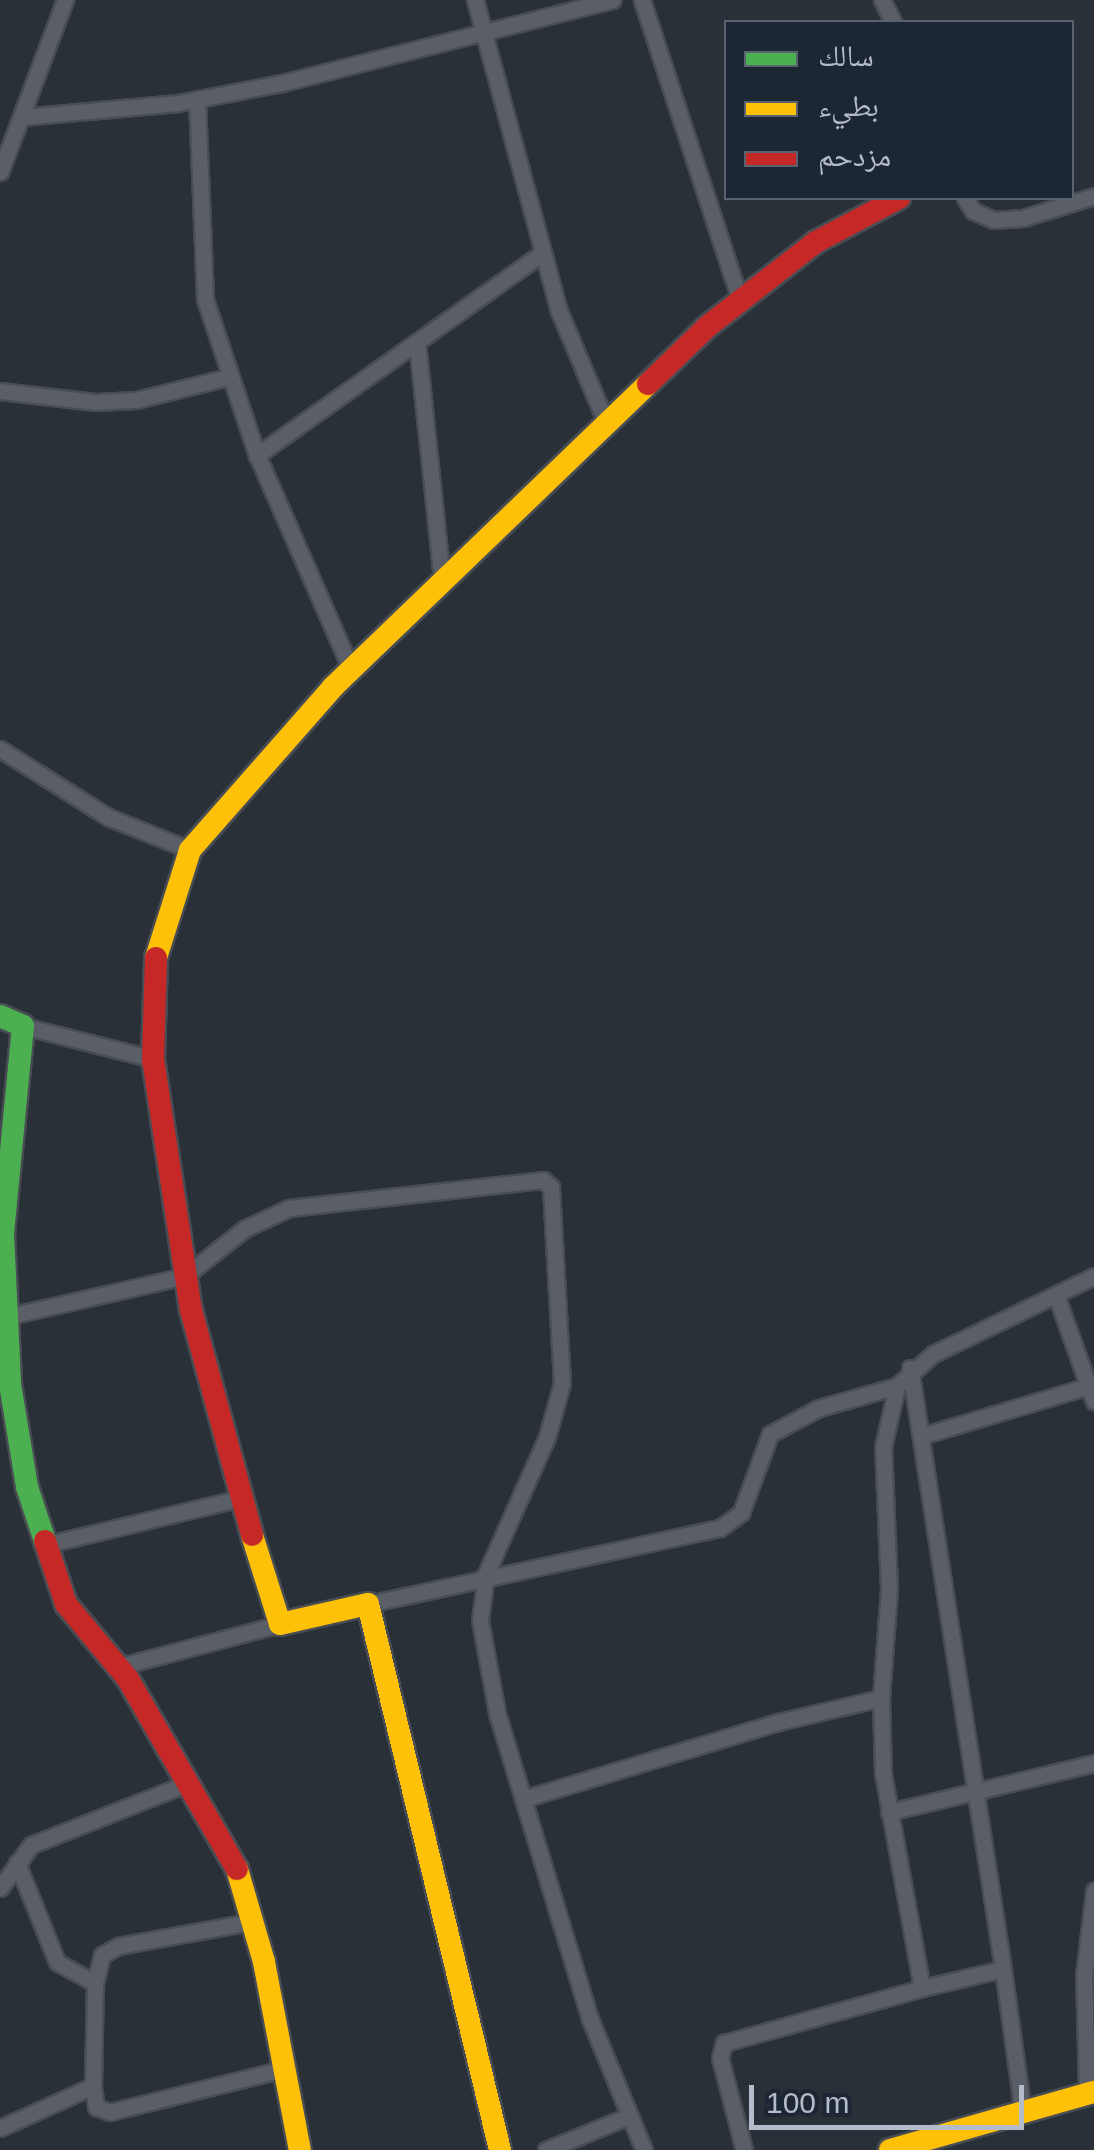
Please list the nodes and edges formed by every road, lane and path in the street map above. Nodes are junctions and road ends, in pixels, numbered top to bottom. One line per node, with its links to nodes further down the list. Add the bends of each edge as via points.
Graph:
1 (66, 0): 7 (street)
2 (475, 0): 5 (street)
3 (613, 0): 5 (street)
4 (642, 0): 13 (street)
5 (486, 32): 6 (street); 12 (street)
6 (197, 99): 7 (street); 15 (street, via 200,259)
7 (21, 118): 8 (street)
8 (0, 172)
9 (1094, 196): 11 (street, via 1024,218 994,220)
10 (895, 200): 13 (street, via 828,234)
11 (966, 200)
12 (541, 254): 14 (street); 17 (street, via 584,378)
13 (740, 300): 17 (street)
14 (417, 342): 18 (street); 19 (street)
15 (228, 377): 16 (street, via 136,400 94,402); 18 (street)
16 (0, 390)
17 (606, 420): 19 (street)
18 (257, 455): 20 (street)
19 (442, 580): 20 (street)
20 (351, 670): 22 (street)
21 (0, 749): 22 (street, via 108,817)
22 (190, 850): 25 (street, via 157,941)
23 (0, 1016): 24 (street)
24 (23, 1026): 25 (street); 29 (street, via 6,1164)
25 (153, 1059): 26 (street)
26 (185, 1276): 29 (street); 35 (street); 37 (street, via 244,1229 289,1208 547,1182 562,1383 548,1437)
27 (1094, 1276): 28 (street)
28 (1056, 1295): 30 (street); 32 (street)
29 (3, 1318): 33 (street)
30 (910, 1368): 31 (street); 34 (street)
31 (897, 1386): 37 (street, via 819,1408 770,1434 741,1513 720,1528); 41 (street, via 883,1447 889,1588)
32 (1092, 1393): 34 (street)
33 (8, 1436): 36 (street)
34 (920, 1436): 44 (street)
35 (242, 1498): 36 (street); 39 (street)
36 (44, 1545): 40 (street, via 74,1618)
37 (486, 1574): 38 (street); 45 (street, via 478,1599 482,1642)
38 (368, 1604): 39 (street); 61 (street)
39 (280, 1624): 40 (street)
40 (118, 1667): 43 (street)
41 (881, 1698): 45 (street); 46 (street)
42 (1094, 1762): 44 (street)
43 (188, 1783): 47 (street, via 31,1845); 50 (street, via 227,1843)
44 (975, 1788): 46 (street); 51 (street)
45 (523, 1799): 58 (street)
46 (889, 1812): 53 (street)
47 (17, 1863): 48 (street); 52 (street, via 56,1962)
48 (0, 1888)
49 (1094, 1891): 56 (street, via 1084,1974)
50 (254, 1921): 52 (street, via 108,1950); 54 (street)
51 (1003, 1969): 53 (street); 57 (street)
52 (95, 1983): 55 (street)
53 (922, 1988): 64 (street, via 724,2042 720,2058)
54 (284, 2069): 55 (street, via 110,2112 96,2107); 60 (street)
55 (93, 2086): 59 (street)
56 (1090, 2093): 57 (street)
57 (1023, 2112): 65 (street)
58 (626, 2117): 62 (street); 63 (street)
59 (0, 2128)
60 (300, 2150)
61 (500, 2150)
62 (546, 2150)
63 (644, 2150)
64 (744, 2150)
65 (890, 2150)

